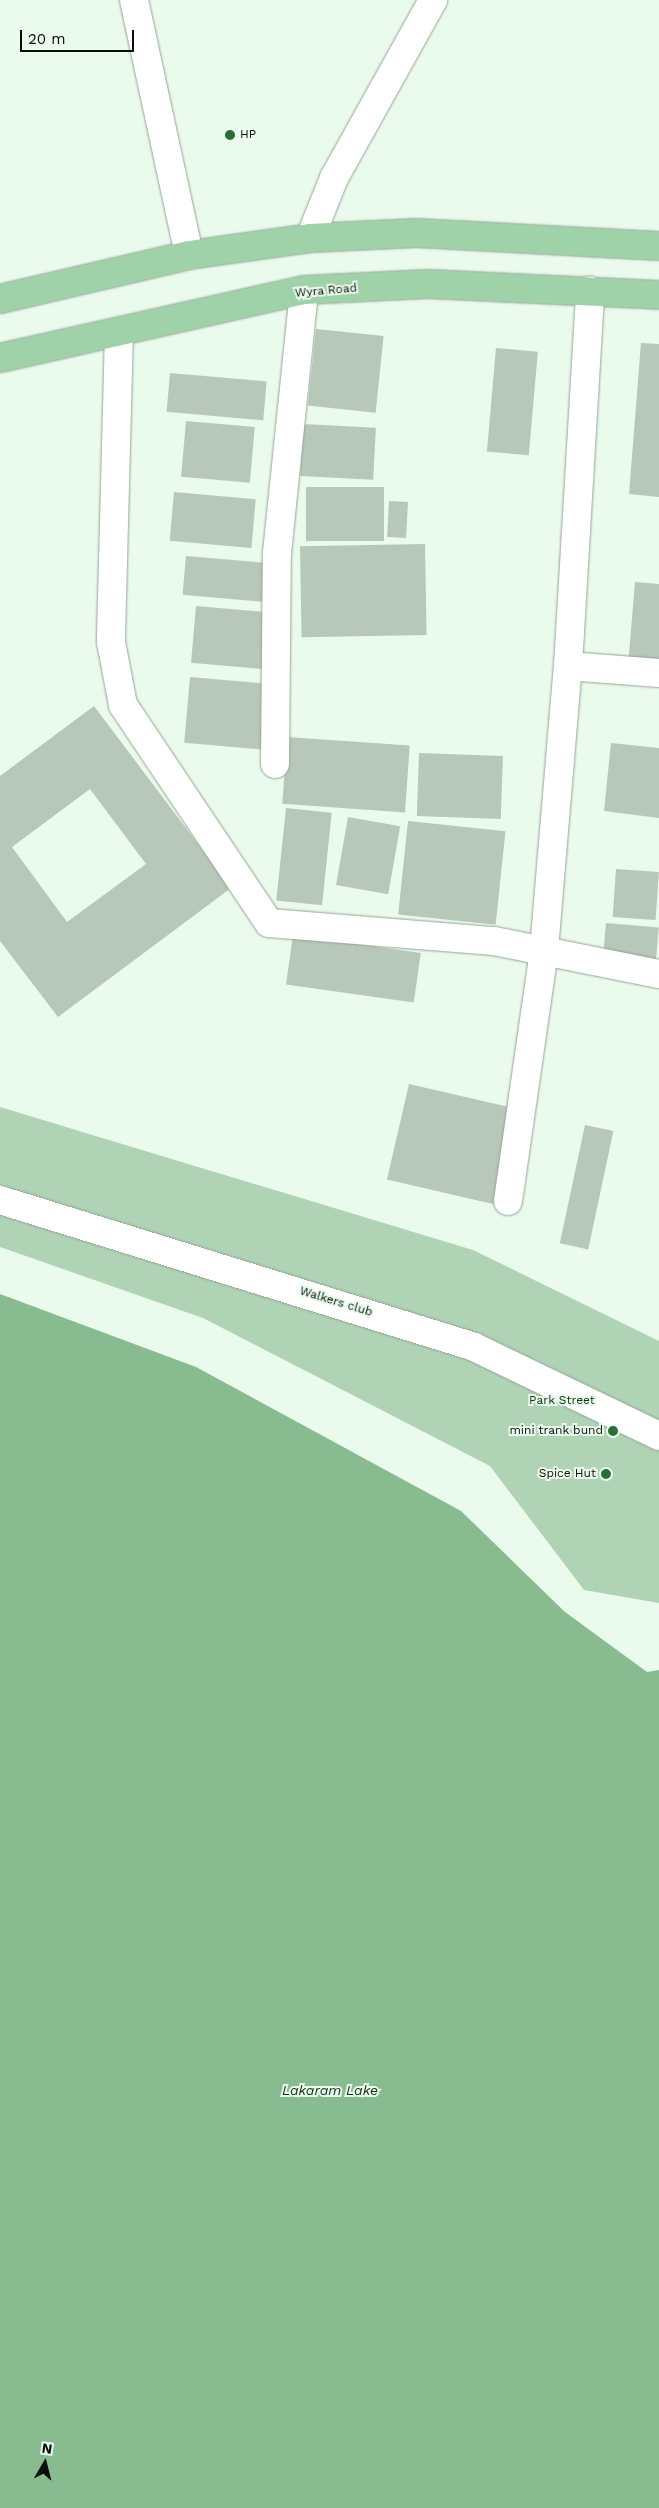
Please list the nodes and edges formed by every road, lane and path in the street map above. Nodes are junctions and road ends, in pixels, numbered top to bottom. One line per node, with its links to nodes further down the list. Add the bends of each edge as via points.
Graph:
1 (134, 0): 5 (street)
2 (433, 0): 3 (street, via 334,178)
3 (310, 238): 4 (main road, via 417,233); 5 (main road)
4 (659, 246)
5 (190, 255): 9 (main road)
6 (304, 290): 7 (main road, Wyra Road, via 428,284); 10 (main road, Wyra Road); 14 (street, via 277,553)
7 (590, 291): 8 (main road, Wyra Road); 12 (street)
8 (659, 296)
9 (0, 299)
10 (119, 332): 11 (main road, Wyra Road); 15 (street, via 111,642 123,705 269,923 494,941)
11 (0, 358)
12 (568, 666): 13 (street); 15 (street)
13 (659, 673)
14 (275, 764)
15 (544, 950): 16 (street); 18 (street)
16 (659, 974)
17 (0, 1200): 19 (street, Walkers club, via 474,1347)
18 (508, 1200)
19 (659, 1436)

